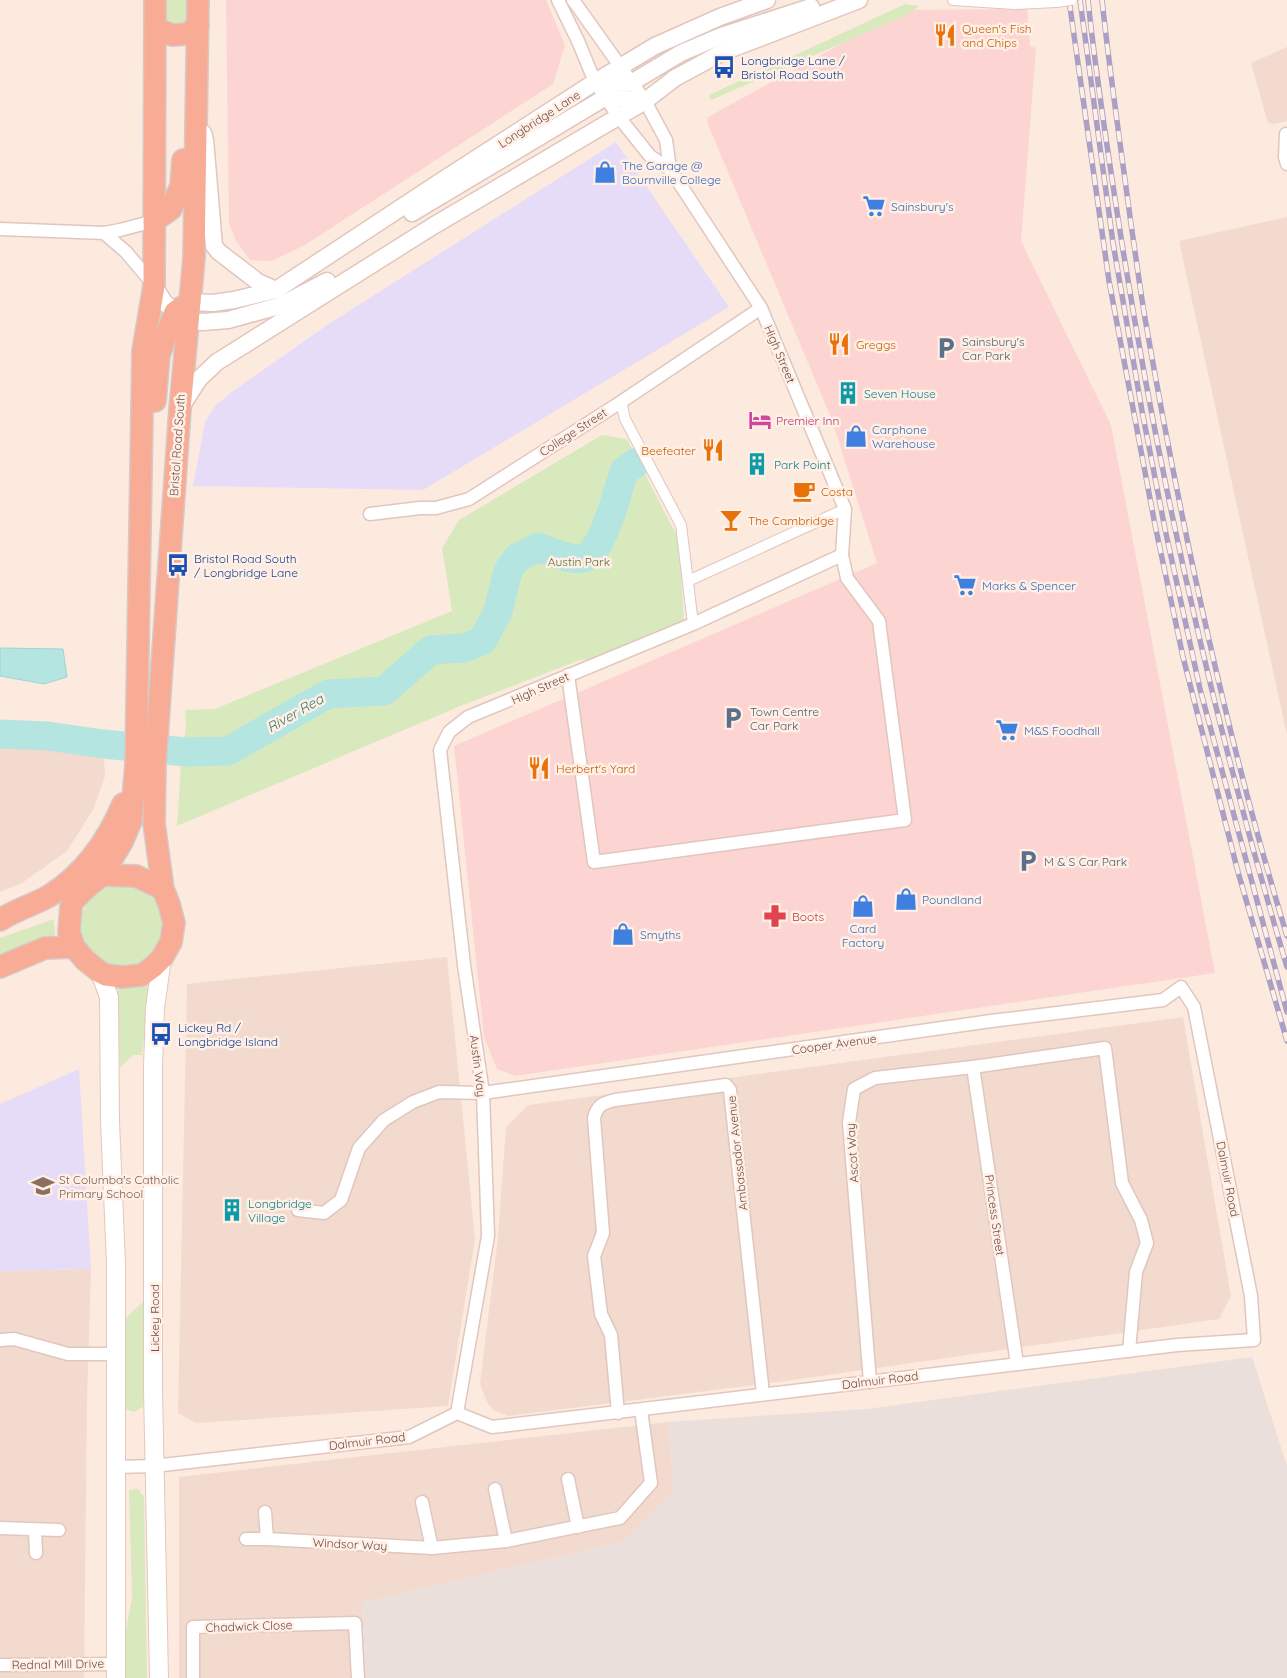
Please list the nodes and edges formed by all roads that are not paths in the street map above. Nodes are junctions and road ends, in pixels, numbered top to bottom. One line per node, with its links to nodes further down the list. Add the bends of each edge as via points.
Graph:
1 (155, 0): 11 (highway, Bristol Road South)
2 (198, 0): 10 (highway, Bristol Road South)
3 (558, 0): 14 (street, High Street)
4 (573, 0): 12 (street, High Street)
5 (767, 0): 12 (street, Longbridge Lane, via 655,46)
6 (834, 0): 15 (street, via 721,36 681,53)
7 (859, 0): 17 (street, via 724,52 675,78)
8 (953, 0): 9 (street, bridge, via 1014,4)
9 (1071, 0)
10 (198, 25): 11 (highway, via 188,34 172,36); 13 (highway, Bristol Road South)
11 (155, 28): 23 (highway, Bristol Road South)
12 (620, 67): 14 (street, Longbridge Lane); 15 (street, High Street)
13 (197, 82): 19 (highway, Bristol Road South); 23 (highway, via 186,106 181,186 171,209)
14 (595, 82): 15 (street); 16 (street, High Street); 27 (street, Longbridge Lane)
15 (631, 84): 17 (street, High Street)
16 (606, 97): 17 (street); 18 (street, High Street); 27 (street, Longbridge Lane, via 356,247)
17 (644, 101): 18 (street); 22 (street, High Street, via 666,140)
18 (618, 116): 22 (street, High Street, via 650,156); 24 (street)
19 (197, 117): 29 (street, via 205,140 214,246 258,282); 31 (highway, Bristol Road South, via 194,258)
20 (1286, 134): 21 (street)
21 (1287, 164)
22 (670, 169): 30 (street, High Street)
23 (154, 221): 26 (street); 28 (highway, Bristol Road South)
24 (434, 226): 31 (street, via 279,306 228,320); 33 (street, via 217,362 199,379)
25 (0, 229): 26 (street)
26 (104, 233): 28 (street, via 126,252)
27 (322, 260): 29 (street, Longbridge Lane)
28 (154, 286): 31 (street, via 164,302); 34 (highway, Bristol Road South, via 143,351)
29 (276, 290): 31 (street, Longbridge Lane)
30 (760, 308): 32 (street, College Street); 35 (street, High Street)
31 (184, 312): 33 (highway, Bristol Road South); 34 (highway, via 159,355 150,476)
32 (620, 402): 36 (street, College Street, via 470,499 436,508); 38 (street, via 625,419 681,526)
33 (180, 408): 42 (highway, Bristol Road South, via 160,705)
34 (140, 507): 42 (highway, Bristol Road South, via 138,705)
35 (846, 508): 37 (street, High Street); 38 (street)
36 (370, 514)
37 (842, 556): 39 (street, High Street); 40 (street, High Street, via 848,578 879,621 906,820 594,862)
38 (688, 581): 39 (street)
39 (693, 624): 40 (street, High Street)
40 (568, 675): 41 (street, High Street, via 468,718)
41 (459, 725): 54 (street, Austin Way, via 449,732 440,750 464,966)
42 (142, 769): 43 (highway, Bristol Road South, via 131,821); 44 (highway, Bristol Road South, via 154,823); 46 (highway, via 94,857 70,881 48,896)
43 (102, 875): 44 (highway, via 136,876); 45 (highway)
44 (163, 889): 49 (highway, via 174,923 171,942)
45 (74, 900): 47 (highway); 48 (highway, via 69,932)
46 (0, 920)
47 (0, 930)
48 (74, 947): 50 (highway, via 45,948); 51 (highway)
49 (162, 958): 51 (highway, via 142,975 122,977); 65 (main road, Lickey Road, via 155,1008 153,1067)
50 (0, 967)
51 (100, 972): 58 (main road, via 110,997)
52 (1181, 987): 54 (street, Cooper Avenue, via 1163,1000 991,1021); 57 (street, Dalmuir Road, via 1194,1007 1251,1296 1254,1340)
53 (973, 1067): 57 (street, Ascot Way, via 1105,1048 1122,1183 1147,1243 1136,1272); 59 (street, Princess Street); 60 (street, Ascot Way, via 875,1078 854,1088 849,1122)
54 (483, 1093): 55 (street, Cooper Avenue, via 440,1092 412,1102 384,1120 359,1148 341,1200 324,1213); 63 (street, Austin Way, via 488,1236)
55 (298, 1210)
56 (0, 1340): 58 (street, via 14,1338 68,1354)
57 (1129, 1351): 59 (street, Dalmuir Road)
58 (115, 1354): 66 (main road)
59 (1017, 1364): 60 (street, Dalmuir Road)
60 (870, 1382): 61 (street, Dalmuir Road)
61 (763, 1394): 62 (street, Dalmuir Road); 64 (street, Ambassador Avenue, via 730,1090 726,1085 615,1100 603,1103 596,1110 603,1234 594,1256 601,1314 611,1335)
62 (641, 1410): 64 (street, Dalmuir Road); 71 (street, Windsor Way, via 652,1483 620,1518)
63 (457, 1412): 64 (street, Dalmuir Road, via 492,1428); 65 (street, Dalmuir Road, via 409,1437)
64 (618, 1413)
65 (154, 1466): 66 (street, Dalmuir Road); 82 (main road, Lickey Road)
66 (115, 1467): 81 (main road)
67 (568, 1479): 71 (street)
68 (495, 1489): 77 (street)
69 (422, 1502): 78 (street)
70 (265, 1512): 76 (street)
71 (578, 1527): 77 (street, Windsor Way)
72 (0, 1528): 73 (street)
73 (35, 1530): 74 (street); 79 (street)
74 (59, 1530)
75 (246, 1539): 76 (street, Windsor Way)
76 (267, 1539): 78 (street, Windsor Way)
77 (506, 1541): 78 (street, Windsor Way)
78 (432, 1548)
79 (36, 1553)
80 (0, 1665): 81 (street, Rednal Mill Drive)
81 (116, 1671)
82 (159, 1678)
83 (193, 1678): 84 (street, Chadwick Close, via 193,1627 356,1623)
84 (358, 1678)

